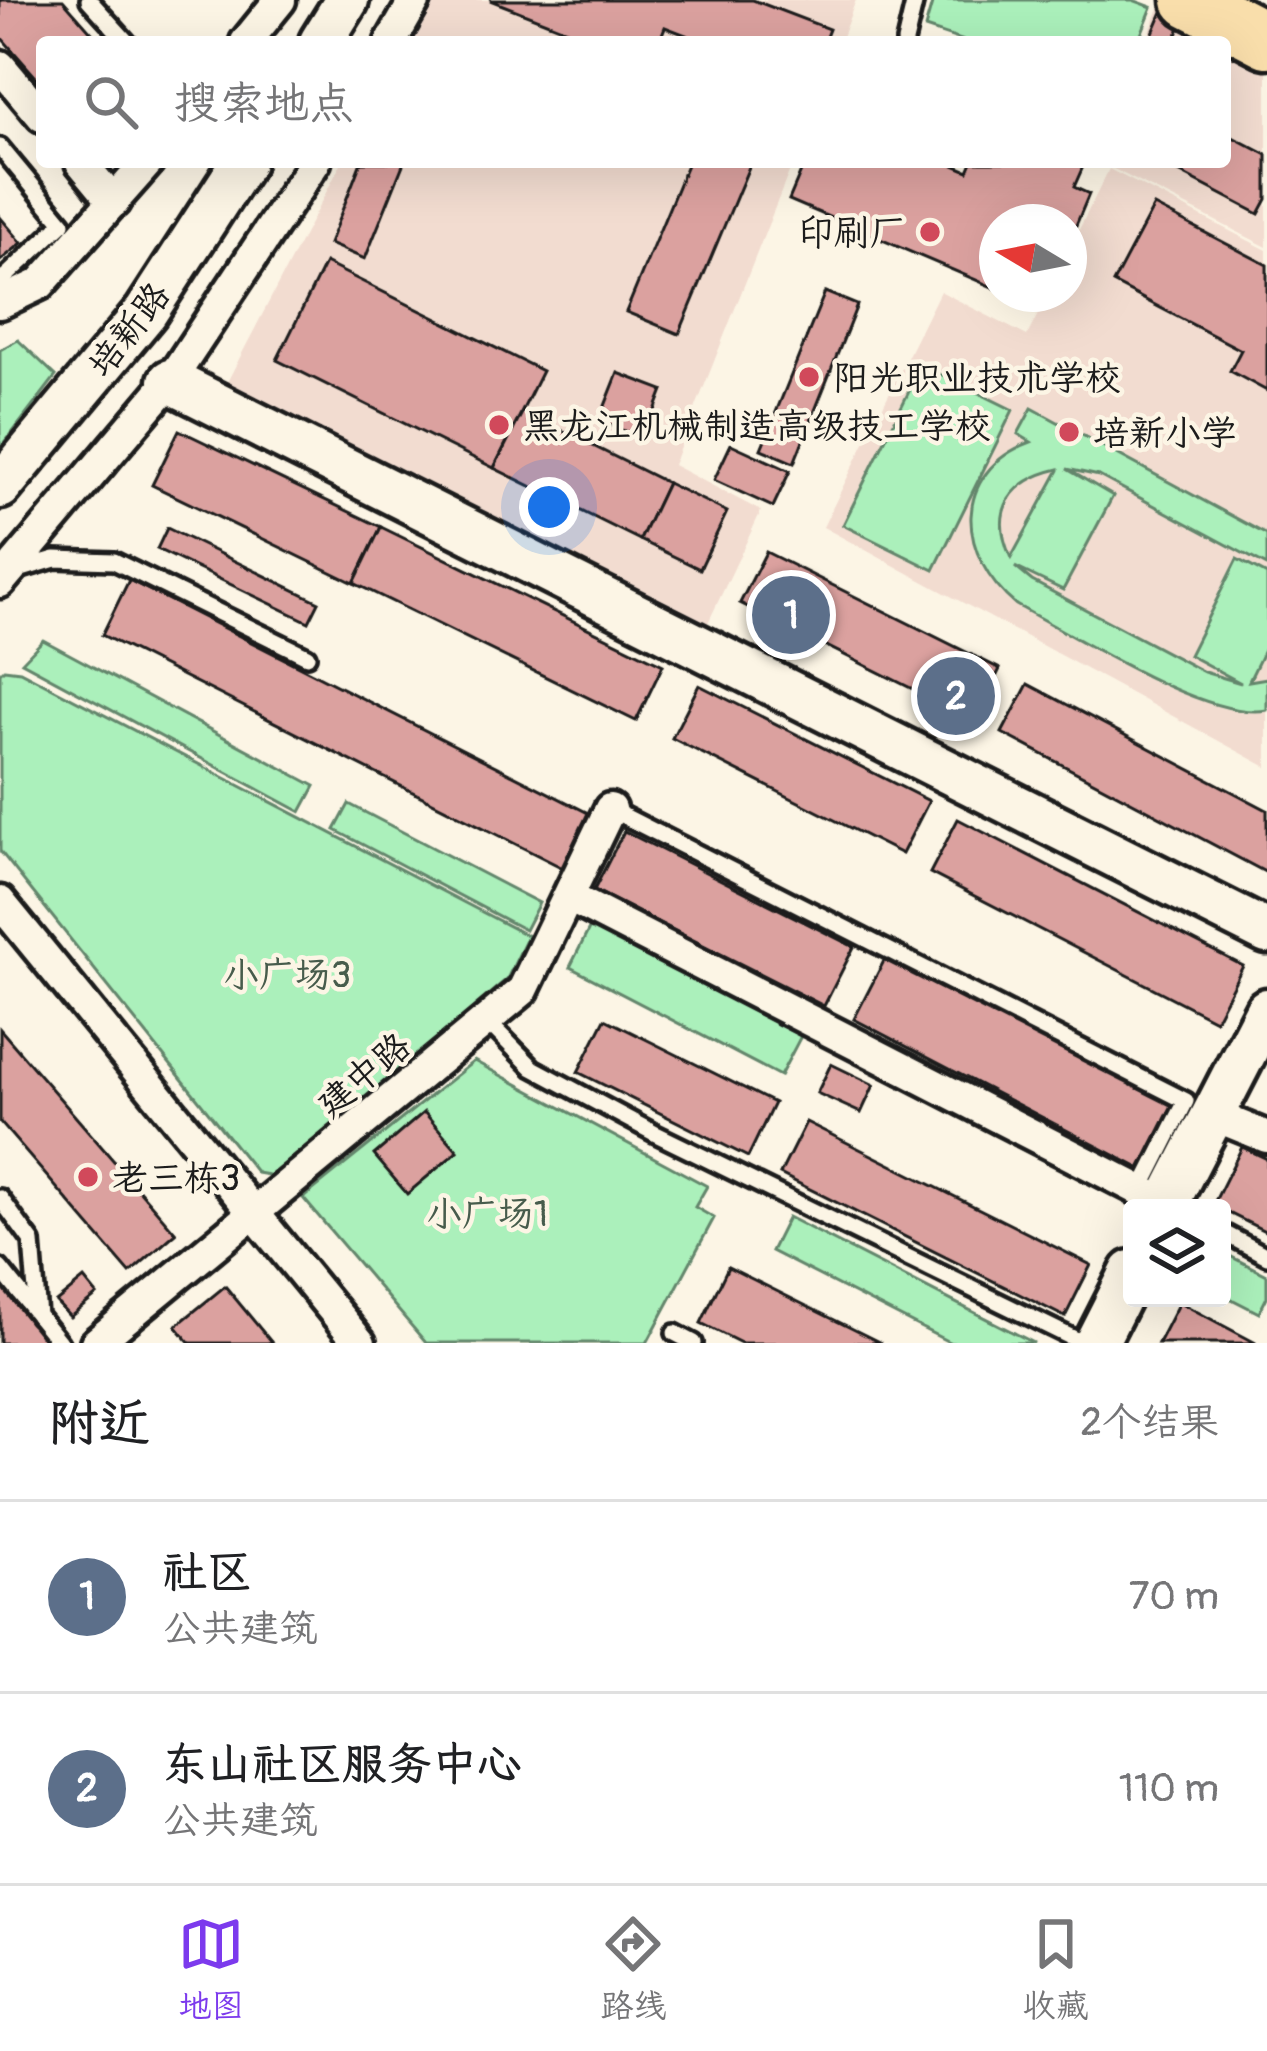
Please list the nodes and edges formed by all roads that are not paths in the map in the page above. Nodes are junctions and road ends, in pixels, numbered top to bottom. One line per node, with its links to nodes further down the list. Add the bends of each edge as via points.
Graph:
1 (89, 0): 7 (lane)
2 (280, 0): 8 (street)
3 (346, 0): 9 (street)
4 (415, 0): 10 (street)
5 (915, 0): 11 (lane)
6 (1190, 0): 12 (highway)
7 (122, 36)
8 (251, 36)
9 (325, 36)
10 (394, 36)
11 (906, 36)
12 (1267, 40)
13 (0, 66): 14 (street)
14 (36, 109)
15 (0, 147): 21 (lane, via 63,223)
16 (86, 168): 20 (street)
17 (143, 168): 20 (street)
18 (239, 168): 24 (street, 培新路, via 146,312)
19 (311, 168): 23 (street)
20 (114, 202): 22 (street, via 40,284)
21 (0, 282)
22 (0, 303)
23 (170, 380): 25 (street); 30 (street)
24 (0, 487)
25 (3, 578): 26 (lane, via 55,559 114,561)
26 (307, 656)
27 (610, 808): 28 (street, 建中路); 37 (lane, via 1186,1101)
28 (569, 897): 32 (street, 建中路, via 524,990); 36 (street)
29 (0, 902): 39 (street)
30 (1267, 932)
31 (1267, 1010): 33 (street)
32 (487, 1022): 39 (street, 建中路); 50 (lane, via 533,1068)
33 (1213, 1114): 34 (street); 38 (street)
34 (1267, 1137)
35 (0, 1198): 44 (lane, via 32,1242)
36 (1156, 1199)
37 (1163, 1199)
38 (1164, 1199)
39 (255, 1214): 47 (street, 建中路); 48 (street)
40 (1231, 1237): 41 (lane)
41 (1267, 1256)
42 (0, 1268): 44 (lane)
43 (1123, 1290): 51 (street)
44 (38, 1316): 46 (lane)
45 (675, 1333): 49 (lane)
46 (60, 1343)
47 (96, 1343)
48 (360, 1343)
49 (694, 1343)
50 (1083, 1343)
51 (1096, 1343)

